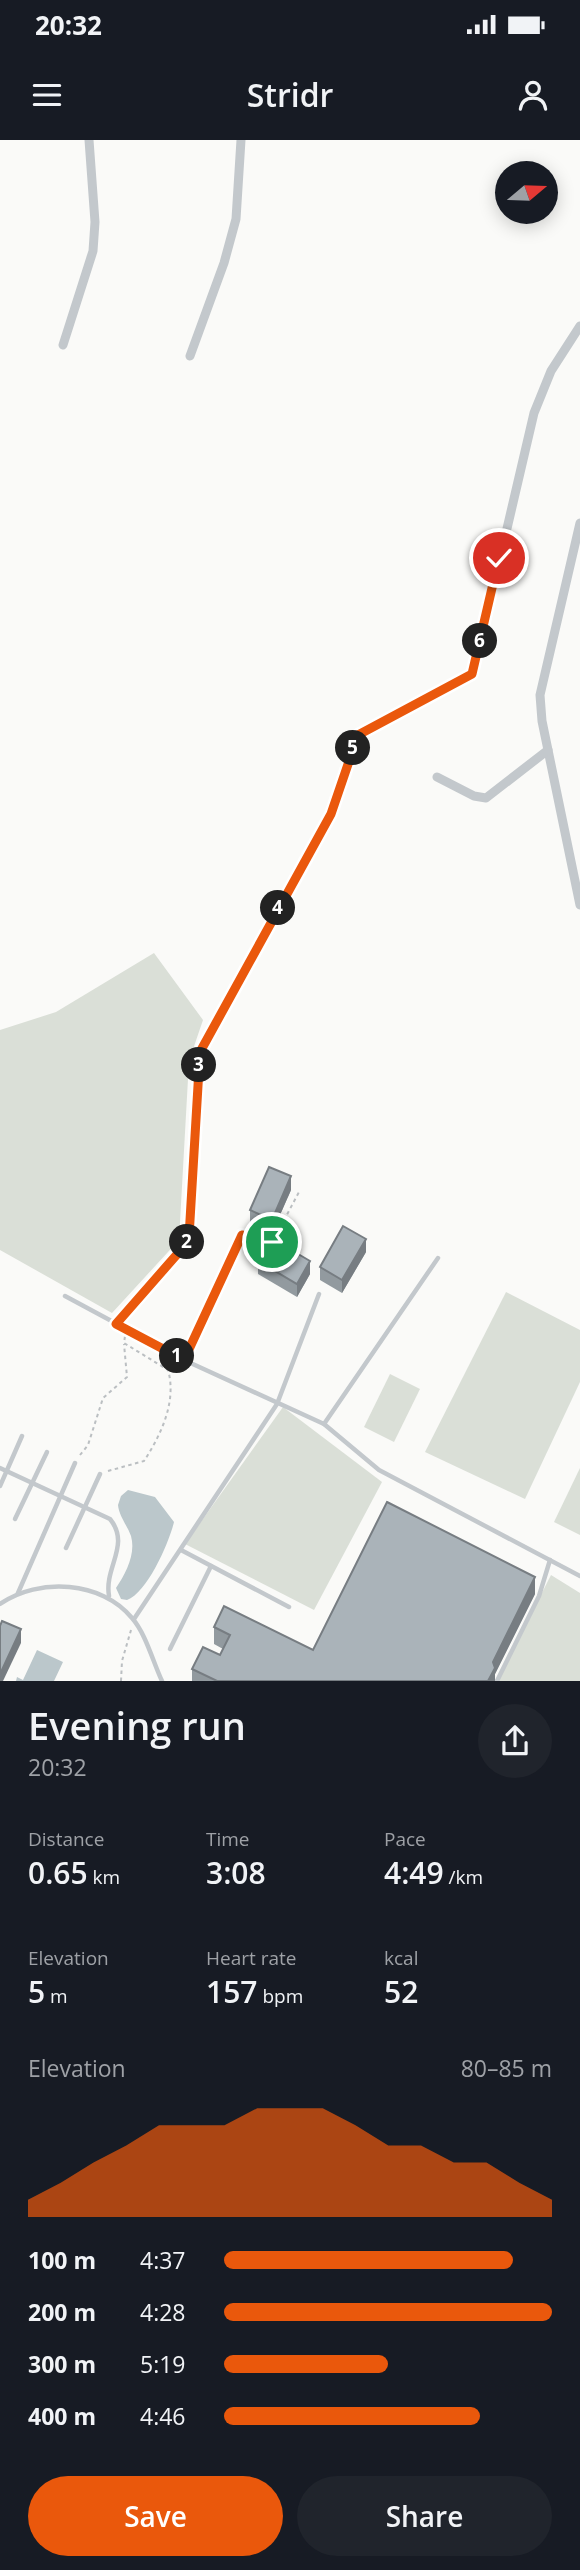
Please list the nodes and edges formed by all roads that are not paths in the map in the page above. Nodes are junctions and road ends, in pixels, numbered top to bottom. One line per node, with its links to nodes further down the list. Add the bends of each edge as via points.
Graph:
1 (89, 140): 4 (street, via 93,251)
2 (241, 140): 5 (street, via 236,219)
3 (580, 326): 7 (street, via 551,371 534,413)
4 (63, 345)
5 (190, 356)
6 (580, 523): 8 (street, via 540,684)
7 (472, 674): 14 (lane, via 358,735 331,814 200,1052 187,1243)
8 (548, 750): 9 (street, via 486,798); 10 (street)
9 (437, 777)
10 (580, 905)
11 (438, 1258): 16 (lane)
12 (319, 1294): 15 (lane)
13 (65, 1296): 14 (lane)
14 (116, 1324): 15 (lane)
15 (277, 1404): 16 (lane); 29 (lane)
16 (324, 1423): 30 (lane, via 379,1471)
17 (22, 1436): 21 (lane)
18 (47, 1452): 23 (lane)
19 (75, 1462): 25 (lane)
20 (0, 1468): 21 (lane)
21 (7, 1471): 23 (lane); 24 (lane)
22 (100, 1474): 26 (lane)
23 (32, 1483): 25 (lane); 27 (lane)
24 (0, 1486)
25 (59, 1494): 26 (lane); 33 (lane)
26 (85, 1507): 28 (lane); 34 (lane, via 116,1527 119,1547)
27 (15, 1519)
28 (66, 1548)
29 (181, 1550): 31 (lane); 37 (lane)
30 (550, 1560): 32 (lane); 40 (lane, via 539,1596)
31 (211, 1566): 36 (lane); 38 (lane)
32 (580, 1576)
33 (17, 1594): 34 (lane, via 60,1587); 35 (lane)
34 (109, 1596): 37 (lane)
35 (0, 1604)
36 (289, 1607)
37 (134, 1619): 39 (lane)
38 (170, 1649)
39 (162, 1681)
40 (497, 1681)

